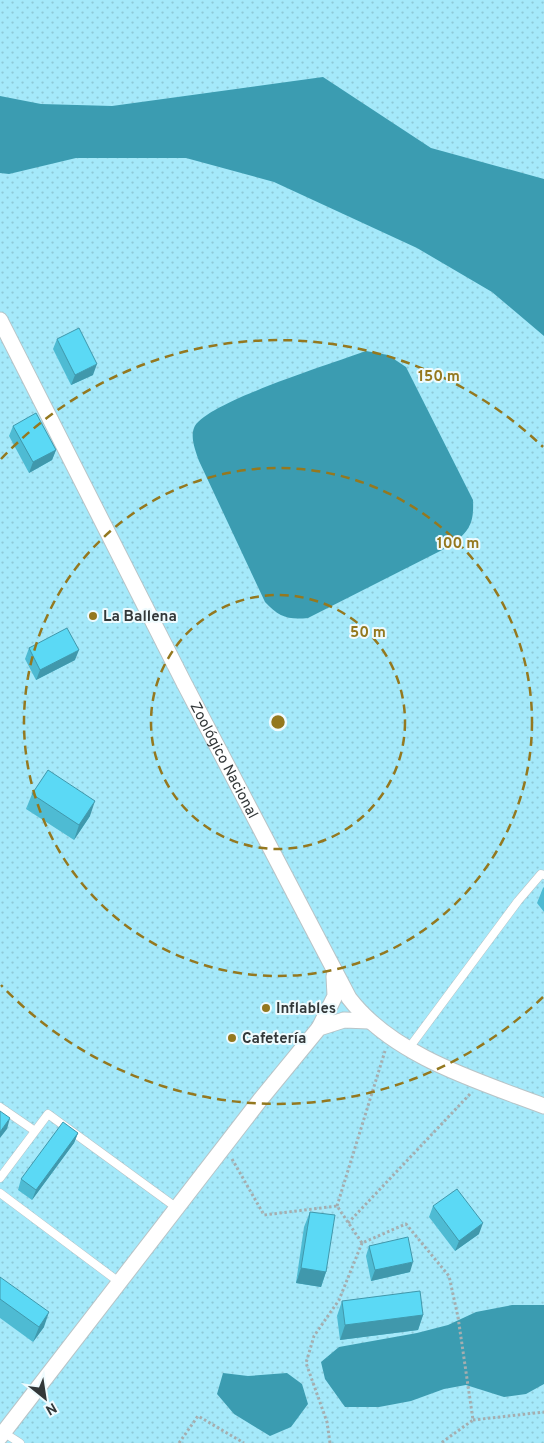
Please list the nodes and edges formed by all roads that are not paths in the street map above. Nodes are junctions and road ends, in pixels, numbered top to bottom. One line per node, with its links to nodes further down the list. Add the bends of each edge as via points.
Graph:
1 (0, 320): 3 (street, Zoológico Nacional, via 179,674)
2 (544, 875): 6 (lane, via 541,874 518,901)
3 (332, 966): 4 (street, Zoológico Nacional, via 349,998); 5 (street, via 335,996)
4 (369, 1021): 5 (street, via 344,1020); 6 (street, Zoológico Nacional)
5 (319, 1028): 12 (street)
6 (409, 1048): 7 (street, Zoológico Nacional, via 462,1076)
7 (544, 1106)
8 (0, 1108): 9 (lane)
9 (35, 1130): 10 (lane); 12 (lane, via 48,1114)
10 (0, 1178)
11 (0, 1193): 13 (lane)
12 (177, 1208): 13 (street)
13 (119, 1282): 14 (street)
14 (1, 1433): 15 (lane)
15 (20, 1443)

